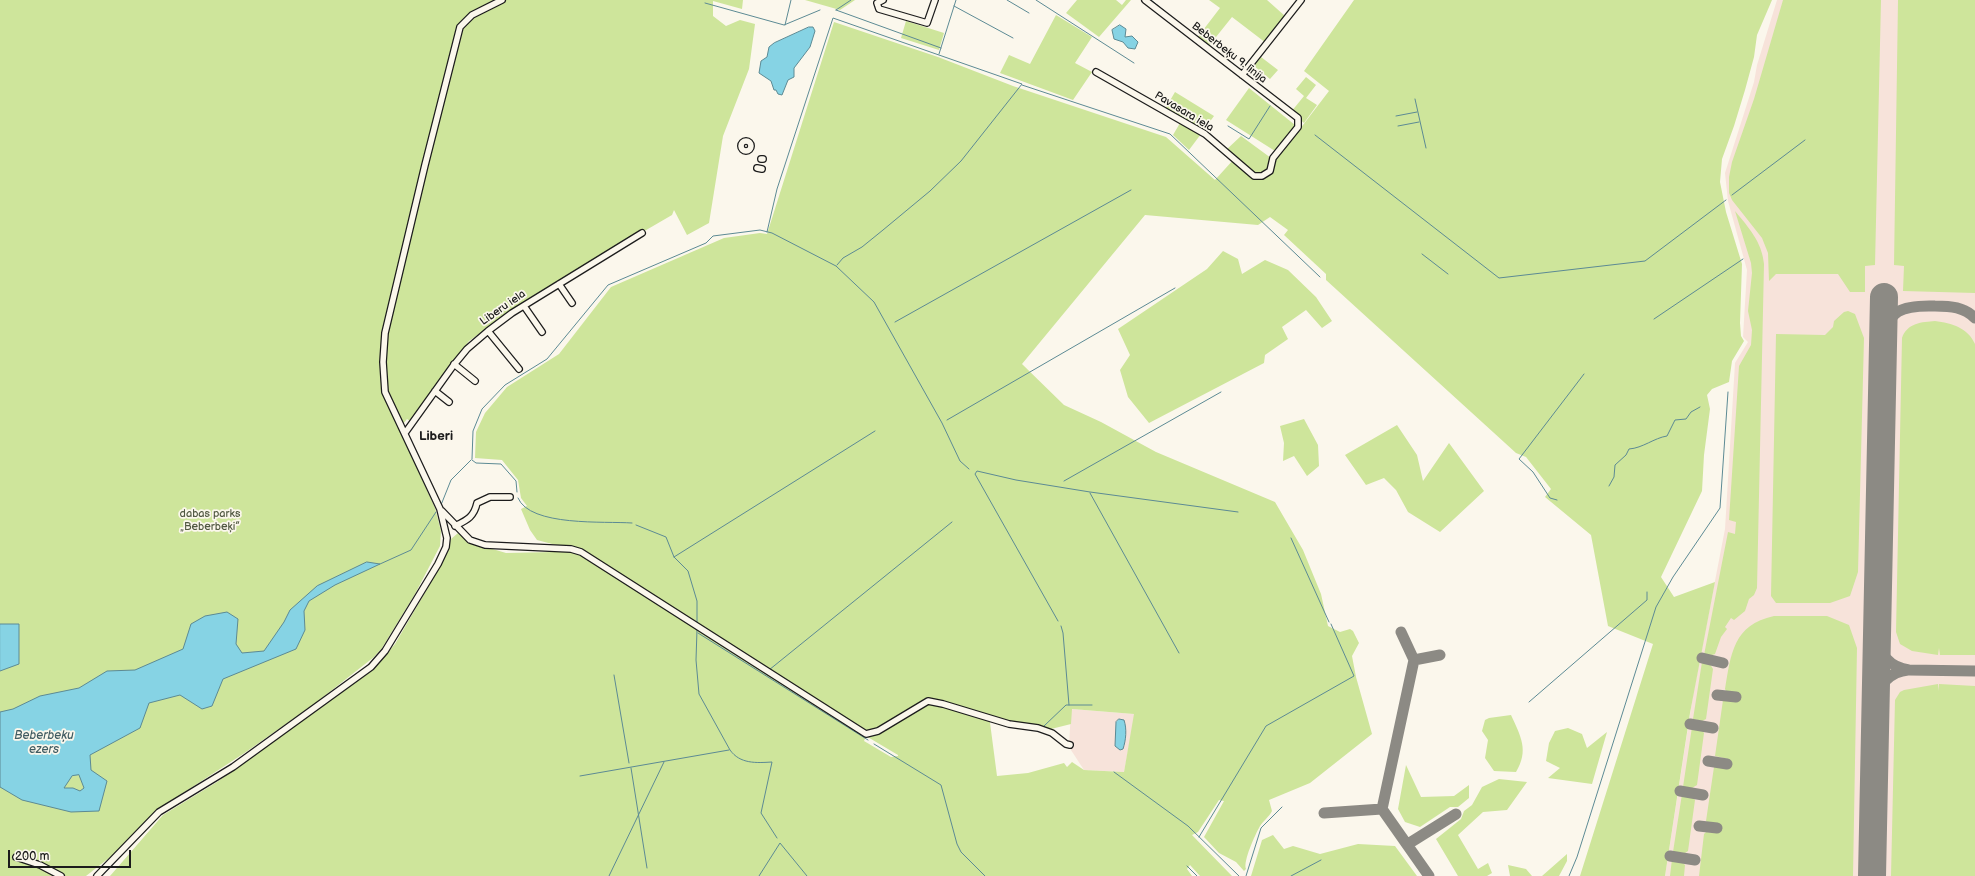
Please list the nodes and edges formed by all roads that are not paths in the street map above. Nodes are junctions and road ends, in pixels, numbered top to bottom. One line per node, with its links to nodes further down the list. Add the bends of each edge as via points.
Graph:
1 (502, 0): 20 (street, via 472,15 460,27 424,165 385,333 385,392)
2 (883, 0): 3 (street, via 878,3 879,9 927,23)
3 (936, 0)
4 (1144, 0): 7 (street, Beberbeķu 9. līnija)
5 (1301, 0): 7 (street)
6 (1096, 72): 8 (street, Pavasara iela, via 1205,134 1254,176 1262,176 1270,171 1273,158 1298,127)
7 (1242, 75): 8 (street, Beberbeķu 9. līnija, via 1298,118)
8 (1299, 122)
9 (642, 233): 10 (street, Liberu iela)
10 (559, 284): 11 (street); 12 (street, Liberu iela)
11 (572, 303)
12 (524, 306): 13 (street, Liberu iela); 14 (street)
13 (488, 331): 15 (street, Liberu iela); 16 (street)
14 (542, 332)
15 (454, 364): 17 (street); 18 (street, Liberu iela)
16 (519, 369)
17 (475, 380)
18 (435, 391): 19 (street); 20 (street, Liberu iela)
19 (449, 402)
20 (405, 432): 22 (street)
21 (510, 497): 23 (street, via 490,498 477,503 476,512 471,518)
22 (440, 509): 23 (street); 27 (street, via 446,530 446,547 385,651 371,667 233,767 159,812)
23 (455, 526): 24 (street, via 470,540 485,545 571,549 581,552 866,734 878,731 928,701 1009,724 1038,728 1052,733)
24 (1070, 745)
25 (16, 857): 26 (street)
26 (61, 876)
27 (97, 876)

